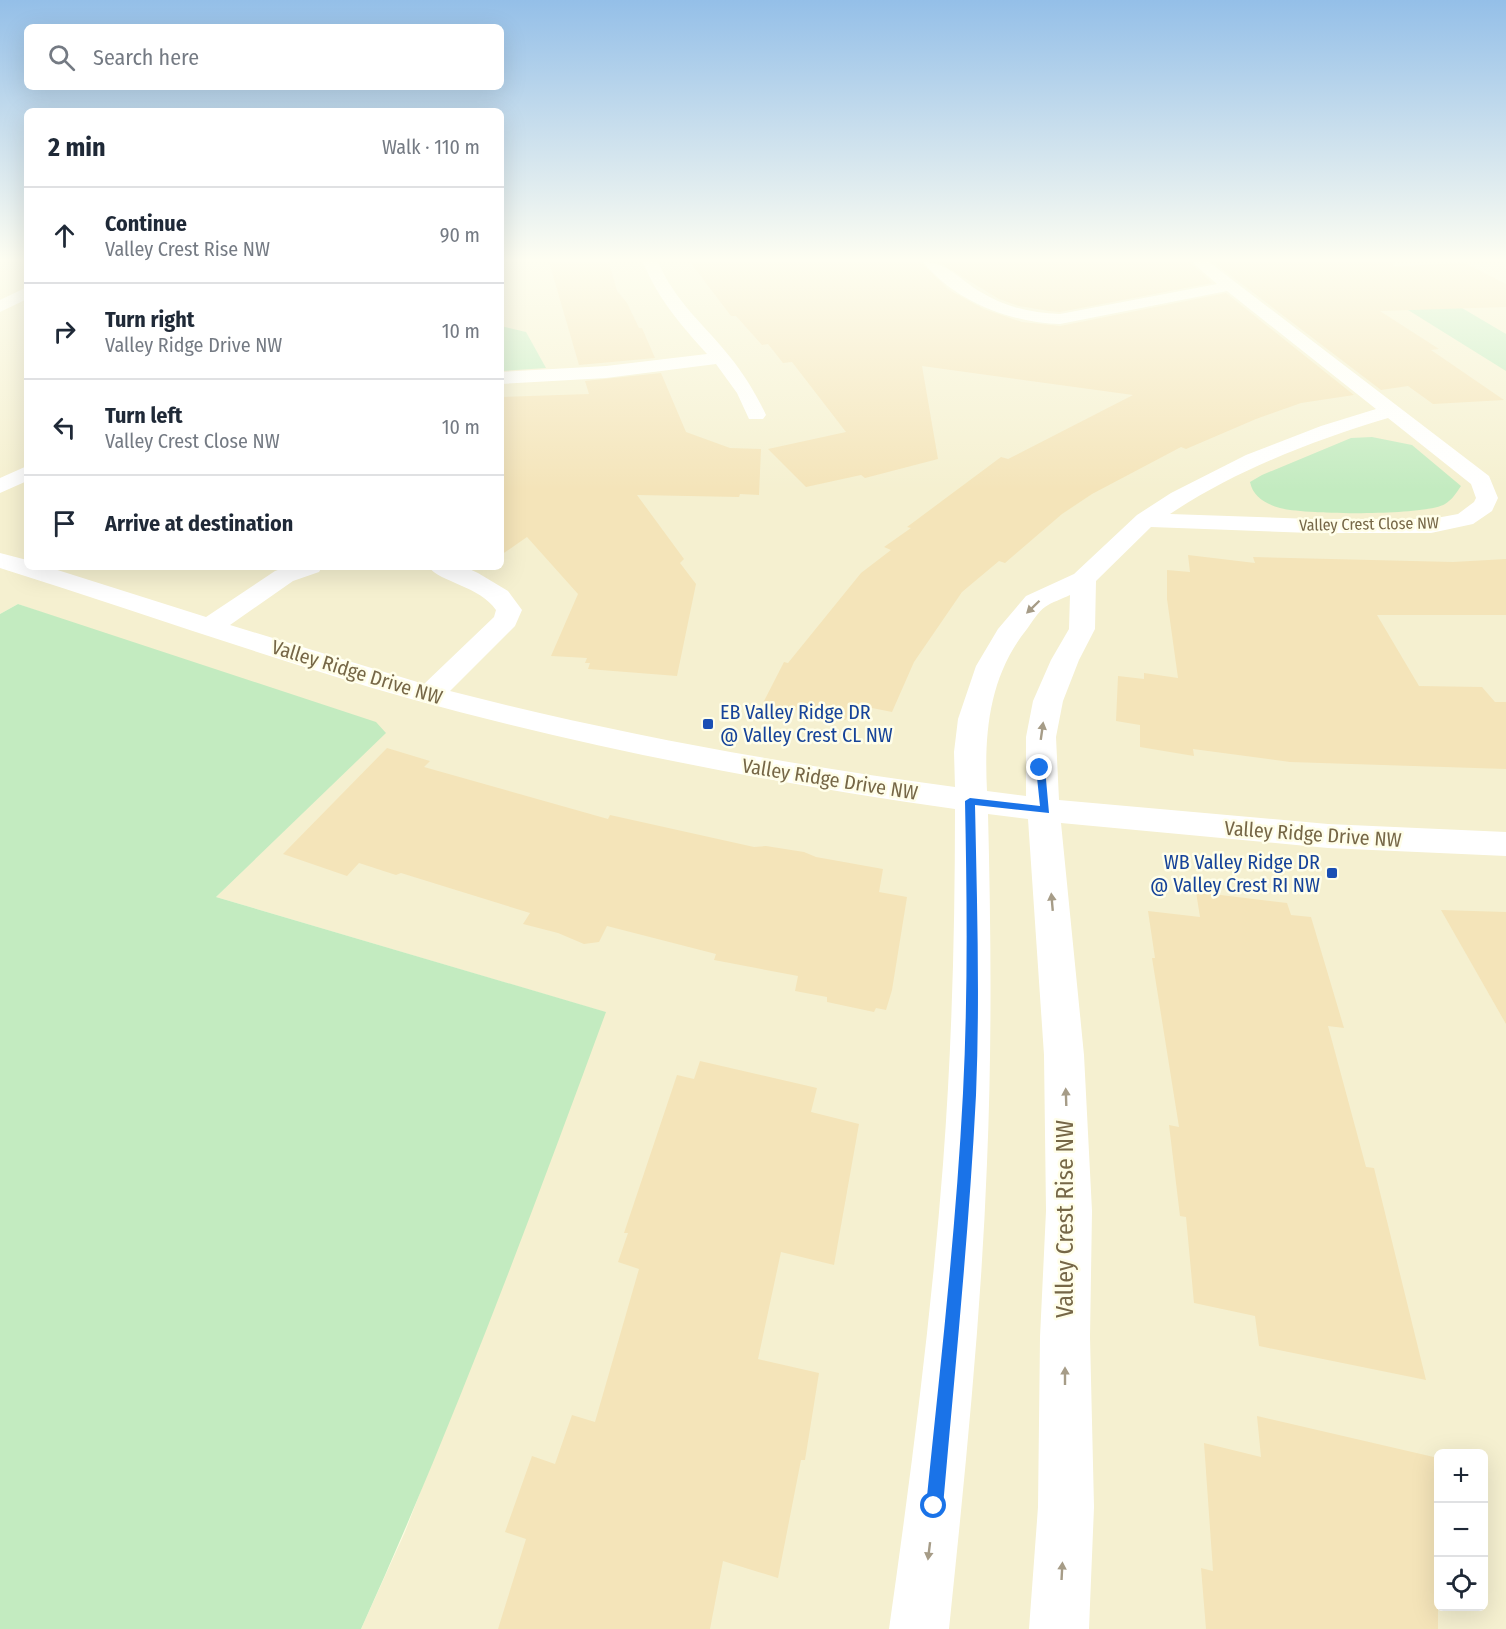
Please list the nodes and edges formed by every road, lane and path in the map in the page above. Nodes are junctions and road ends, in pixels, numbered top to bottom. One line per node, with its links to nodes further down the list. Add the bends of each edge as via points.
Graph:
1 (704, 338): 3 (street)
2 (1297, 338): 5 (street, Valley Crest Close NW)
3 (722, 358): 4 (street, via 606,372); 6 (street, via 740,379)
4 (504, 378)
5 (1392, 411): 9 (street, via 1328,430 1254,460); 9 (street, Valley Crest Close NW, via 1481,481 1487,498 1477,513 1431,526)
6 (756, 415)
7 (24, 474): 8 (street)
8 (0, 486)
9 (1145, 520): 15 (street)
10 (0, 560): 11 (street, Valley Ridge Drive NW)
11 (24, 568)
12 (31, 570): 16 (street, Valley Ridge Drive NW)
13 (301, 570): 16 (street, via 284,576)
14 (450, 570): 17 (street, via 502,598 509,610 506,620)
15 (1083, 579): 18 (street, one-way to 18, via 1035,602 1008,635 990,666 973,718); 19 (street, one-way to 15, via 1041,737 1048,701 1082,629)
16 (209, 627): 17 (street, Valley Ridge Drive NW)
17 (431, 694): 18 (street, Valley Ridge Drive NW, via 687,755)
18 (970, 801): 19 (street, Valley Ridge Drive NW); 21 (street, one-way to 21, via 973,981 969,1094 959,1248)
19 (1045, 810): 20 (street, Valley Ridge Drive NW, via 1333,838); 22 (street, Valley Crest Rise NW, one-way to 19, via 1066,1507 1069,1211 1064,1055)
20 (1506, 844)
21 (919, 1629)
22 (1059, 1629)

